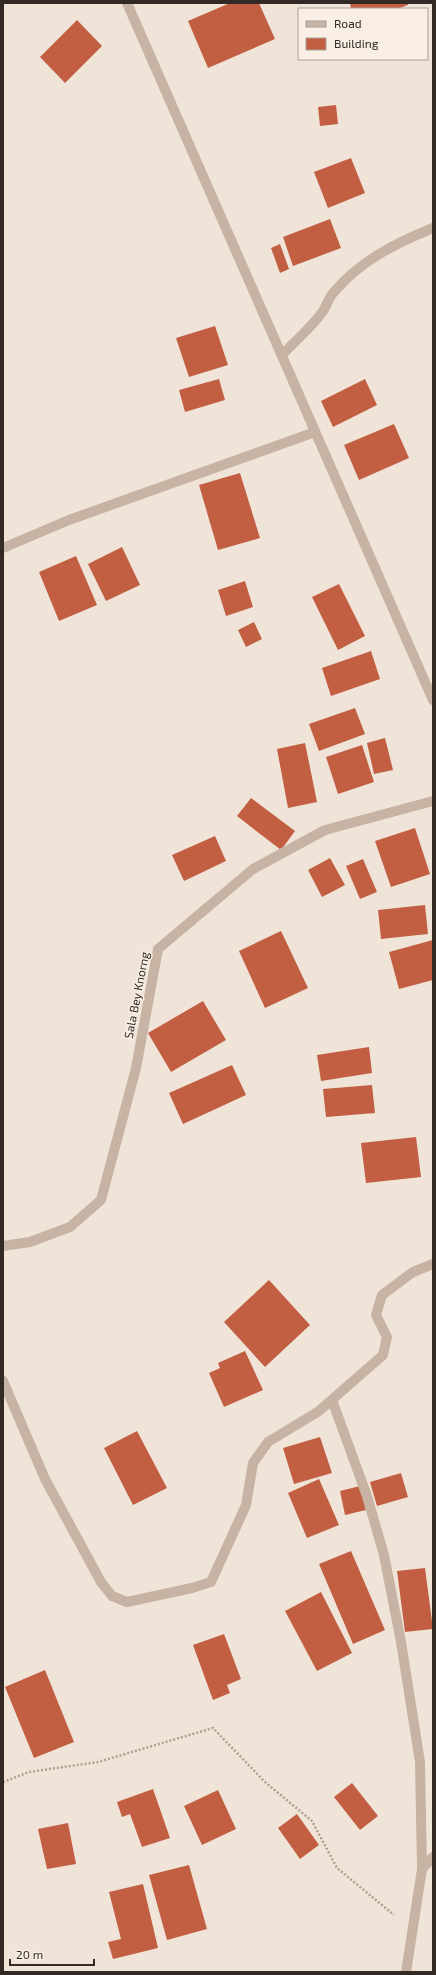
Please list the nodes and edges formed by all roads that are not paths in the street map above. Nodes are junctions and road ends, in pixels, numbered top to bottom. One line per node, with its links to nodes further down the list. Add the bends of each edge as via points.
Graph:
1 (127, 3): 3 (street)
2 (433, 228): 3 (street, via 404,239 378,254 357,271 333,292 323,311)
3 (282, 356): 4 (street)
4 (315, 432): 5 (street, via 69,520); 6 (street)
5 (3, 548)
6 (433, 700)
7 (433, 801): 8 (street, Sala Bey Knorng, via 325,830 253,869 158,949 136,1068 101,1200 70,1228 30,1242)
8 (3, 1246)
9 (433, 1264): 11 (street, via 413,1272 382,1295 376,1315 387,1337 383,1354)
10 (3, 1381): 11 (street, via 45,1479 101,1582 112,1596 127,1602 211,1582 246,1505 253,1463 268,1442 319,1411)
11 (332, 1400): 13 (street, via 369,1504 384,1555 401,1642 420,1762)
12 (433, 1857): 13 (street)
13 (422, 1869): 14 (street)
14 (406, 1972)

